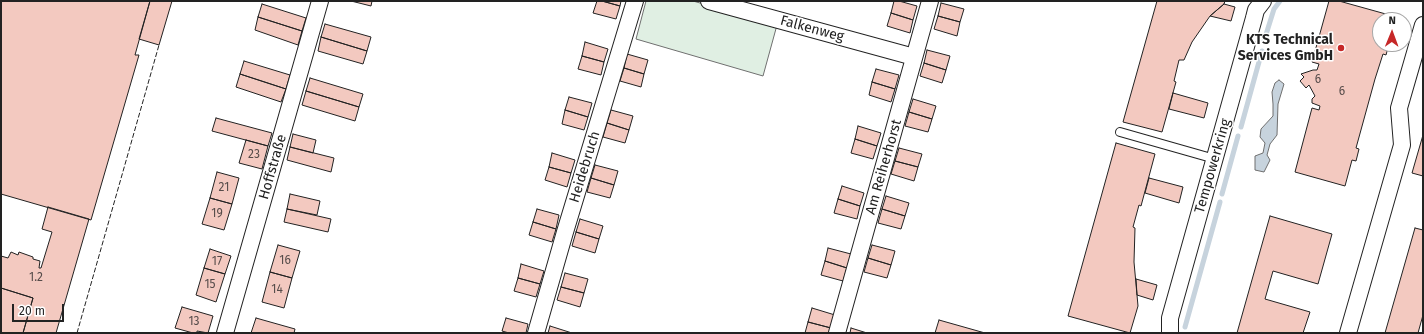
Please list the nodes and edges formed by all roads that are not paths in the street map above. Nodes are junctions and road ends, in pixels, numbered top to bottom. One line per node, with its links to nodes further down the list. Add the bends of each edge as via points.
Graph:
1 (320, 1): 10 (street, Hoffstraße)
2 (635, 1): 11 (street, Heidebruch)
3 (709, 1): 7 (street, Falkenweg)
4 (930, 1): 7 (street, Am Reiherhorst)
5 (1262, 1): 9 (street, Tempowerkring, via 1256,10)
6 (1423, 26): 14 (street, via 1399,108 1402,145)
7 (914, 57): 12 (street, Am Reiherhorst)
8 (1120, 132): 9 (lane)
9 (1215, 159): 13 (street, Tempowerkring, via 1170,318)
10 (225, 333)
11 (536, 333)
12 (837, 333)
13 (1170, 333)
14 (1348, 333)

